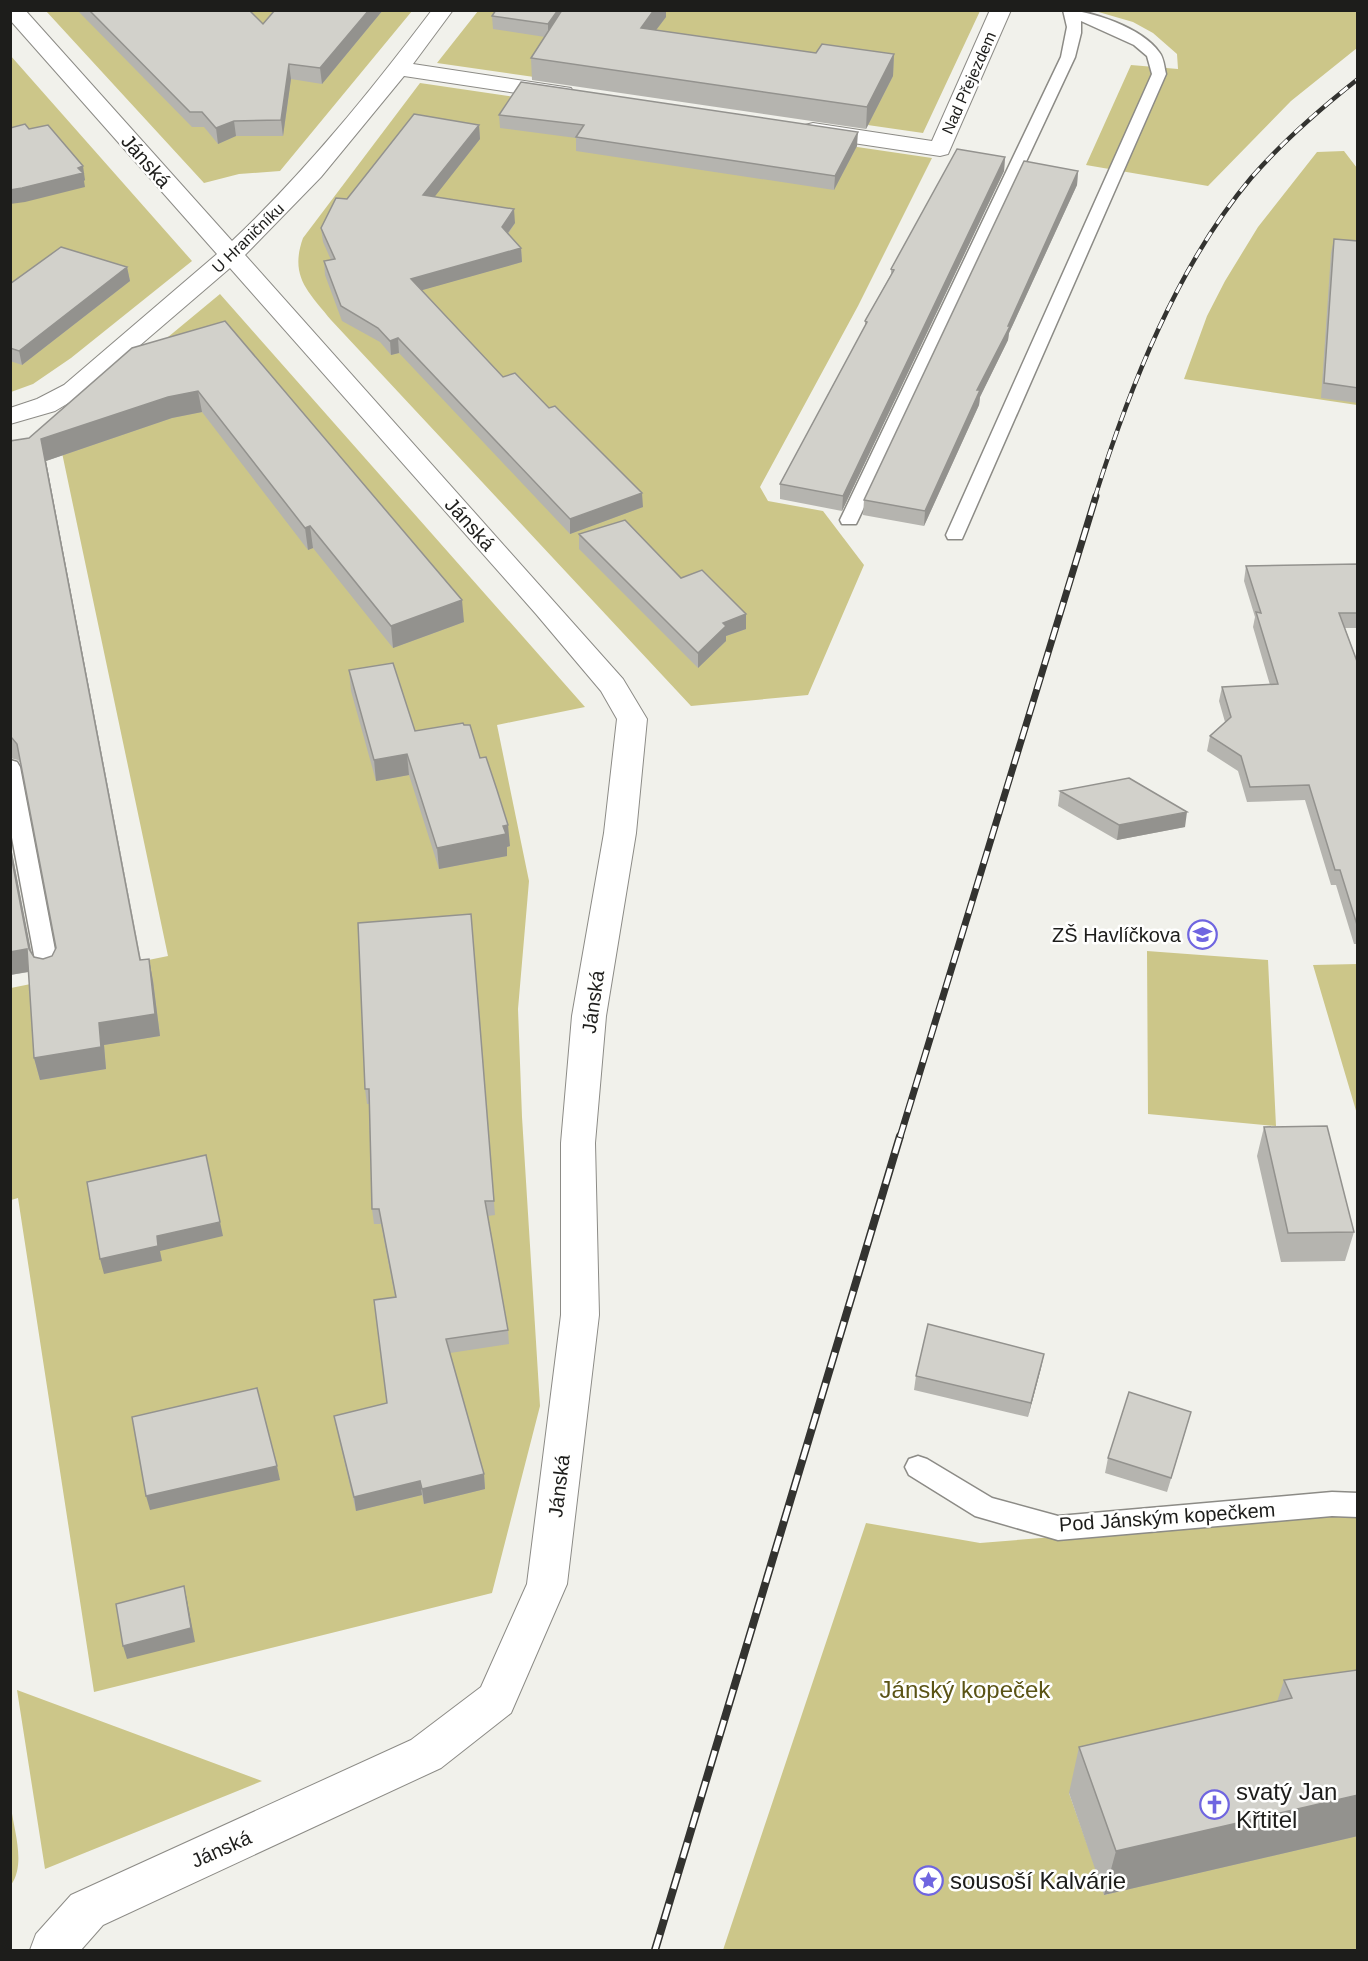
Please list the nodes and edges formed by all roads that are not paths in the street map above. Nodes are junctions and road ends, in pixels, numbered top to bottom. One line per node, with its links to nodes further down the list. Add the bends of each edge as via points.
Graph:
1 (13, 10): 8 (street, Jánská)
2 (443, 10): 5 (street, U Hraničníku)
3 (1001, 10): 7 (street, Nad Přejezdem, via 946,150)
4 (1071, 12): 10 (lane, via 1074,31 1068,57 1013,161); 11 (lane, via 1132,37 1154,55 1159,74)
5 (399, 69): 6 (street); 8 (street, U Hraničníku, via 294,193)
6 (586, 97)
7 (787, 126)
8 (230, 256): 9 (street, U Hraničníku, via 73,390 46,405); 16 (street, Jánská, via 546,608 613,686 632,719 620,833 589,1016 578,1143 580,1315 547,1584 496,1700 426,1754 87,1910)
9 (10, 416)
10 (849, 520)
11 (955, 534)
12 (10, 767): 13 (lane)
13 (48, 971)
14 (918, 1467): 15 (lane, Pod Jánským kopečkem, via 985,1508 1058,1528)
15 (1358, 1505)
16 (52, 1950)

